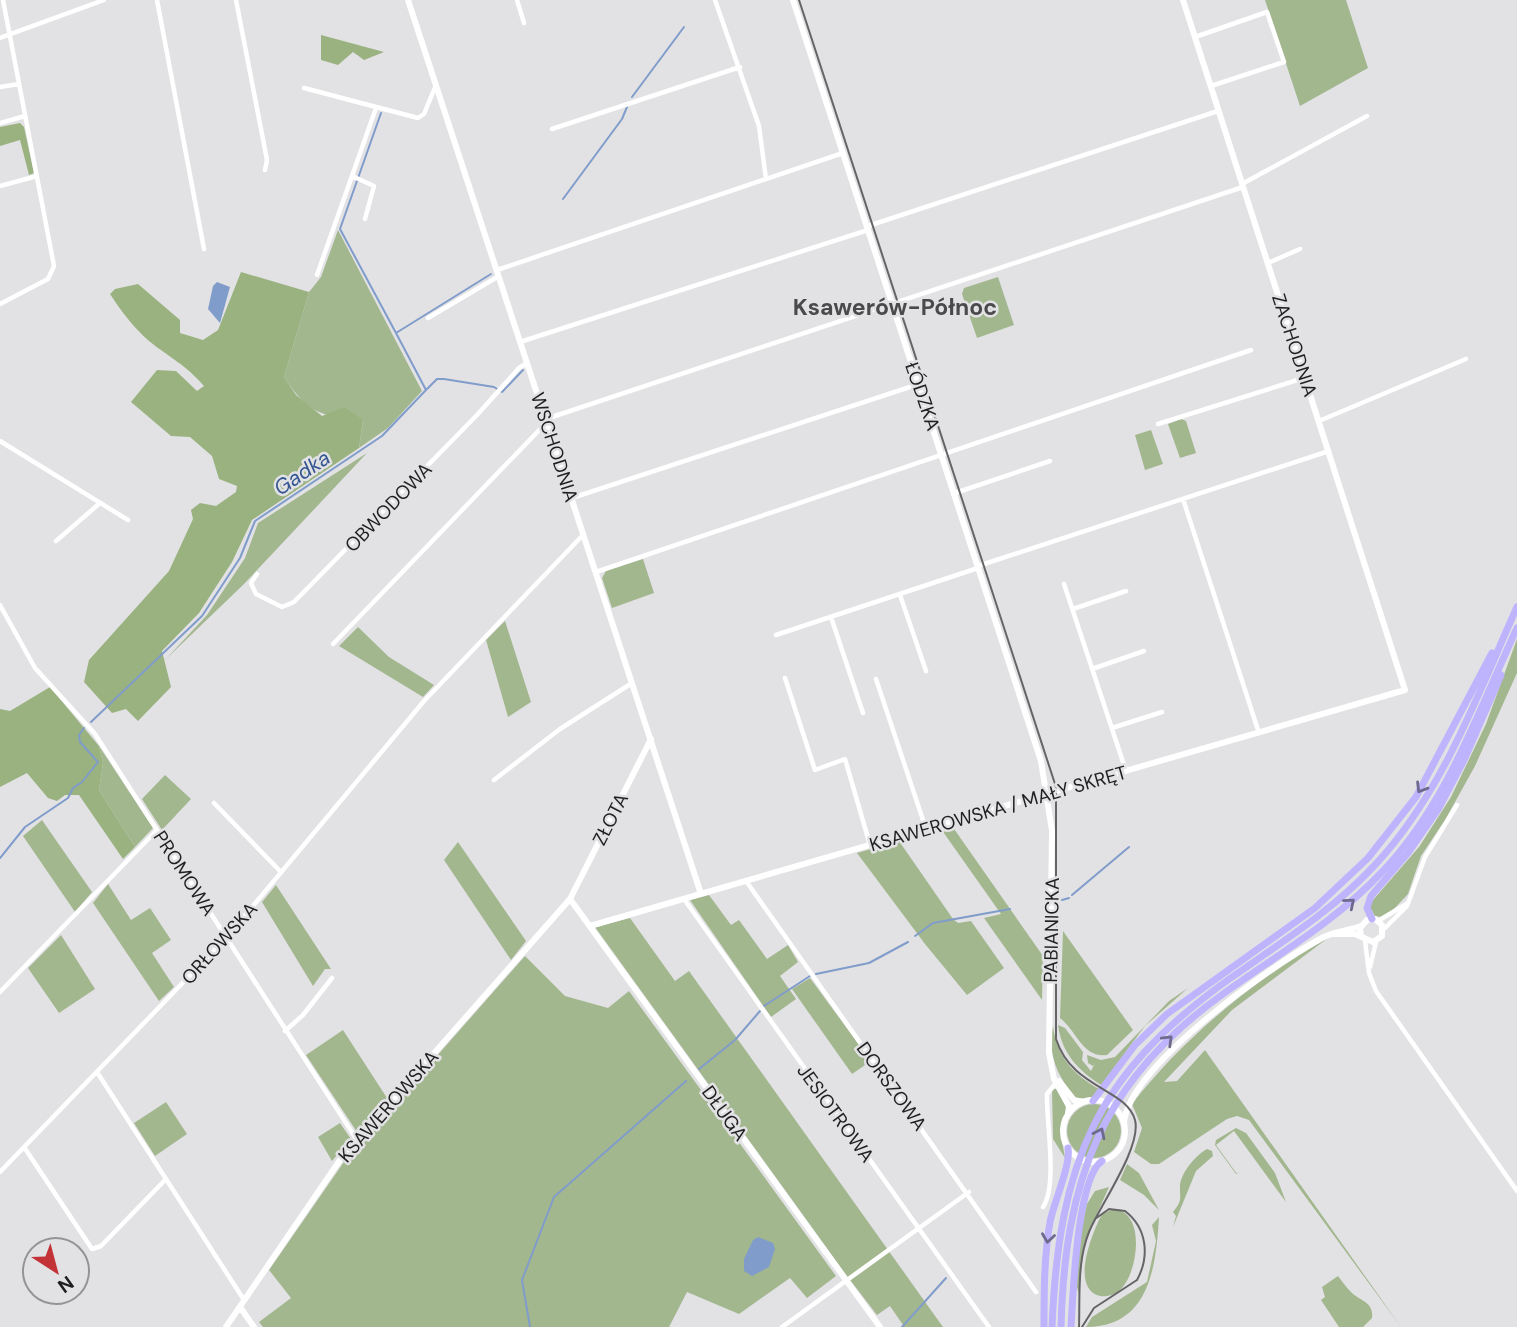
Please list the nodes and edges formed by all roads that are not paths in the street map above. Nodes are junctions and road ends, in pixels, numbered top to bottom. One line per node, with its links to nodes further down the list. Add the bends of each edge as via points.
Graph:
1 (4, 0): 11 (street)
2 (104, 0): 11 (street)
3 (157, 0): 36 (street)
4 (236, 0): 27 (street, via 267,160)
5 (408, 0): 16 (street, WSCHODNIA)
6 (517, 0): 10 (street)
7 (715, 0): 14 (street)
8 (793, 0): 26 (street, ŁÓDZKA)
9 (1183, 0): 12 (street, ZACHODNIA)
10 (524, 23)
11 (11, 35): 13 (street); 15 (street)
12 (1195, 37): 17 (street, ZACHODNIA); 17 (street, via 1268,12 1284,61)
13 (0, 38)
14 (740, 67): 25 (street); 30 (street, via 761,134)
15 (19, 83): 18 (street); 22 (street)
16 (436, 85): 20 (street, via 420,117); 38 (street, WSCHODNIA)
17 (1210, 86): 21 (street, ZACHODNIA)
18 (0, 87)
19 (304, 88): 20 (street)
20 (376, 108): 29 (street)
21 (1218, 111): 32 (street, ZACHODNIA); 34 (street)
22 (25, 116): 24 (street); 28 (street)
23 (1367, 116): 32 (street)
24 (0, 123)
25 (552, 129)
26 (844, 153): 30 (street); 34 (street, ŁÓDZKA)
27 (265, 170)
28 (37, 176): 31 (street); 40 (street, via 52,275)
29 (352, 176): 33 (street, via 374,186); 39 (street)
30 (766, 179): 38 (street)
31 (0, 186)
32 (1243, 186): 37 (street, ZACHODNIA); 41 (street)
33 (365, 219)
34 (868, 228): 41 (street, ŁÓDZKA); 43 (street)
35 (1300, 249): 37 (street)
36 (204, 250)
37 (1268, 263): 47 (street, ZACHODNIA)
38 (498, 273): 42 (street); 43 (street, WSCHODNIA)
39 (317, 275)
40 (0, 304)
41 (892, 305): 48 (street, ŁÓDZKA); 49 (street)
42 (428, 318)
43 (520, 342): 46 (street, WSCHODNIA)
44 (1251, 350): 54 (street)
45 (1466, 359): 50 (street)
46 (527, 363): 49 (street, WSCHODNIA); 65 (street, OBWODOWA, via 294,602 282,607 256,594 251,583)
47 (1305, 378): 50 (street, ZACHODNIA); 51 (street)
48 (919, 384): 54 (street, ŁÓDZKA); 57 (street)
49 (546, 421): 57 (street, WSCHODNIA); 76 (street)
50 (1320, 421): 53 (street, ZACHODNIA)
51 (1157, 424)
52 (0, 441): 59 (street)
53 (1329, 451): 58 (street); 84 (street, ZACHODNIA)
54 (943, 456): 56 (street, ŁÓDZKA); 64 (street)
55 (1050, 461): 56 (street)
56 (955, 493): 63 (street, ŁÓDZKA)
57 (572, 498): 61 (street, WSCHODNIA)
58 (1184, 499): 63 (street); 88 (street)
59 (100, 503): 60 (street); 62 (street)
60 (128, 520)
61 (583, 534): 64 (street, WSCHODNIA); 98 (street, ORŁOWSKA, via 424,701)
62 (56, 541)
63 (979, 567): 68 (street); 92 (street, ŁÓDZKA)
64 (596, 572): 83 (street, WSCHODNIA)
65 (257, 574)
66 (1064, 584): 71 (street)
67 (1126, 591): 71 (street)
68 (900, 596): 72 (street); 80 (street)
69 (0, 605): 96 (street, PROMOWA, via 27,657 95,734)
70 (1517, 607): 75 (main road)
71 (1073, 609): 79 (street)
72 (831, 617): 74 (street); 86 (street)
73 (1517, 628): 77 (main road)
74 (776, 635)
75 (1504, 635): 119 (main road, via 1438,777 1393,846 1329,908 1182,1014 1144,1051); 120 (main road, one-way to 120, via 1476,679 1416,797 1368,858 1315,908 1167,1014 1128,1054)
76 (333, 644)
77 (1508, 647): 104 (main road, via 1482,722 1452,785 1424,831 1371,896 1367,908); 119 (main road, one-way to 77, via 1189,1020 1353,901 1401,851 1451,773)
78 (1143, 651): 79 (street)
79 (1092, 669): 87 (street)
80 (926, 671)
81 (785, 677): 97 (street, via 815,770 845,759)
82 (876, 680): 95 (street)
83 (632, 683): 89 (street, WSCHODNIA); 91 (street, via 560,729)
84 (1405, 690): 88 (street, KSAWEROWSKA / MAŁY SKRĘT)
85 (1162, 712): 87 (street)
86 (863, 713)
87 (1112, 728): 90 (street)
88 (1259, 733): 90 (street, KSAWEROWSKA / MAŁY SKRĘT)
89 (651, 739): 100 (street, WSCHODNIA); 101 (street, ZŁOTA)
90 (1126, 772): 92 (street, KSAWEROWSKA / MAŁY SKRĘT)
91 (494, 780)
92 (1048, 793): 95 (street, KSAWEROWSKA / MAŁY SKRĘT); 116 (street, PABIANICKA)
93 (214, 803): 98 (street)
94 (1457, 805): 103 (street, via 1425,857)
95 (926, 829): 97 (street, KSAWEROWSKA / MAŁY SKRĘT)
96 (157, 830): 109 (street, PROMOWA); 114 (street)
97 (870, 845): 99 (street, KSAWEROWSKA / MAŁY SKRĘT)
98 (281, 872): 109 (street, ORŁOWSKA)
99 (747, 881): 100 (street, KSAWEROWSKA / MAŁY SKRĘT); 133 (street, DORSZOWA)
100 (701, 894): 102 (street, KSAWEROWSKA / MAŁY SKRĘT)
101 (570, 899): 105 (street, DŁUGA); 126 (street, KSAWEROWSKA)
102 (684, 899): 105 (street, KSAWEROWSKA / MAŁY SKRĘT); 135 (street, JESIOTROWA)
103 (1409, 902): 104 (street); 107 (street)
104 (1375, 920): 106 (street); 107 (street)
105 (590, 926): 136 (street, DŁUGA)
106 (1361, 926): 108 (street); 110 (street)
107 (1383, 930): 111 (street)
108 (1331, 933): 110 (street); 121 (street, via 1204,1020)
109 (226, 937): 115 (street, PROMOWA); 117 (street, ORŁOWSKA)
110 (1363, 939): 111 (street); 113 (street)
111 (1376, 942): 113 (street)
112 (332, 978): 115 (street)
113 (1370, 979): 132 (street)
114 (0, 992)
115 (285, 1031): 126 (street, PROMOWA)
116 (1051, 1067): 118 (street, PABIANICKA); 122 (street, via 1068,1094)
117 (97, 1072): 127 (street, ORŁOWSKA); 131 (street)
118 (1056, 1083): 124 (street, PABIANICKA, via 1069,1104); 134 (street, via 1047,1094 1049,1182)
119 (1121, 1088): 145 (main road, via 1094,1124 1073,1174 1058,1237); 146 (main road, one-way to 119, via 1068,1236 1081,1177)
120 (1093, 1101): 122 (street); 123 (street)
121 (1130, 1101): 123 (street); 125 (street)
122 (1083, 1102): 124 (street)
123 (1111, 1106): 125 (street)
124 (1068, 1114): 128 (street, via 1063,1130)
125 (1124, 1124): 129 (street, via 1121,1146)
126 (357, 1140): 138 (street, KSAWEROWSKA)
127 (24, 1147): 130 (street, ORŁOWSKA); 131 (street, via 92,1249 101,1246)
128 (1068, 1148): 129 (street, via 1083,1160); 144 (main road, one-way to 144, via 1047,1244)
129 (1102, 1161): 147 (main road, via 1094,1170 1080,1225)
130 (0, 1172)
131 (166, 1179): 138 (street)
132 (1517, 1191)
133 (969, 1192): 135 (street); 137 (street, DORSZOWA)
134 (1043, 1207)
135 (919, 1228): 136 (street); 143 (street, JESIOTROWA)
136 (847, 1282): 141 (street); 142 (street, DŁUGA)
137 (1036, 1292)
138 (242, 1304): 139 (street, KSAWEROWSKA); 140 (street)
139 (226, 1327)
140 (254, 1327)
141 (782, 1327)
142 (880, 1327)
143 (989, 1327)
144 (1044, 1327)
145 (1052, 1327)
146 (1061, 1327)
147 (1071, 1327)

